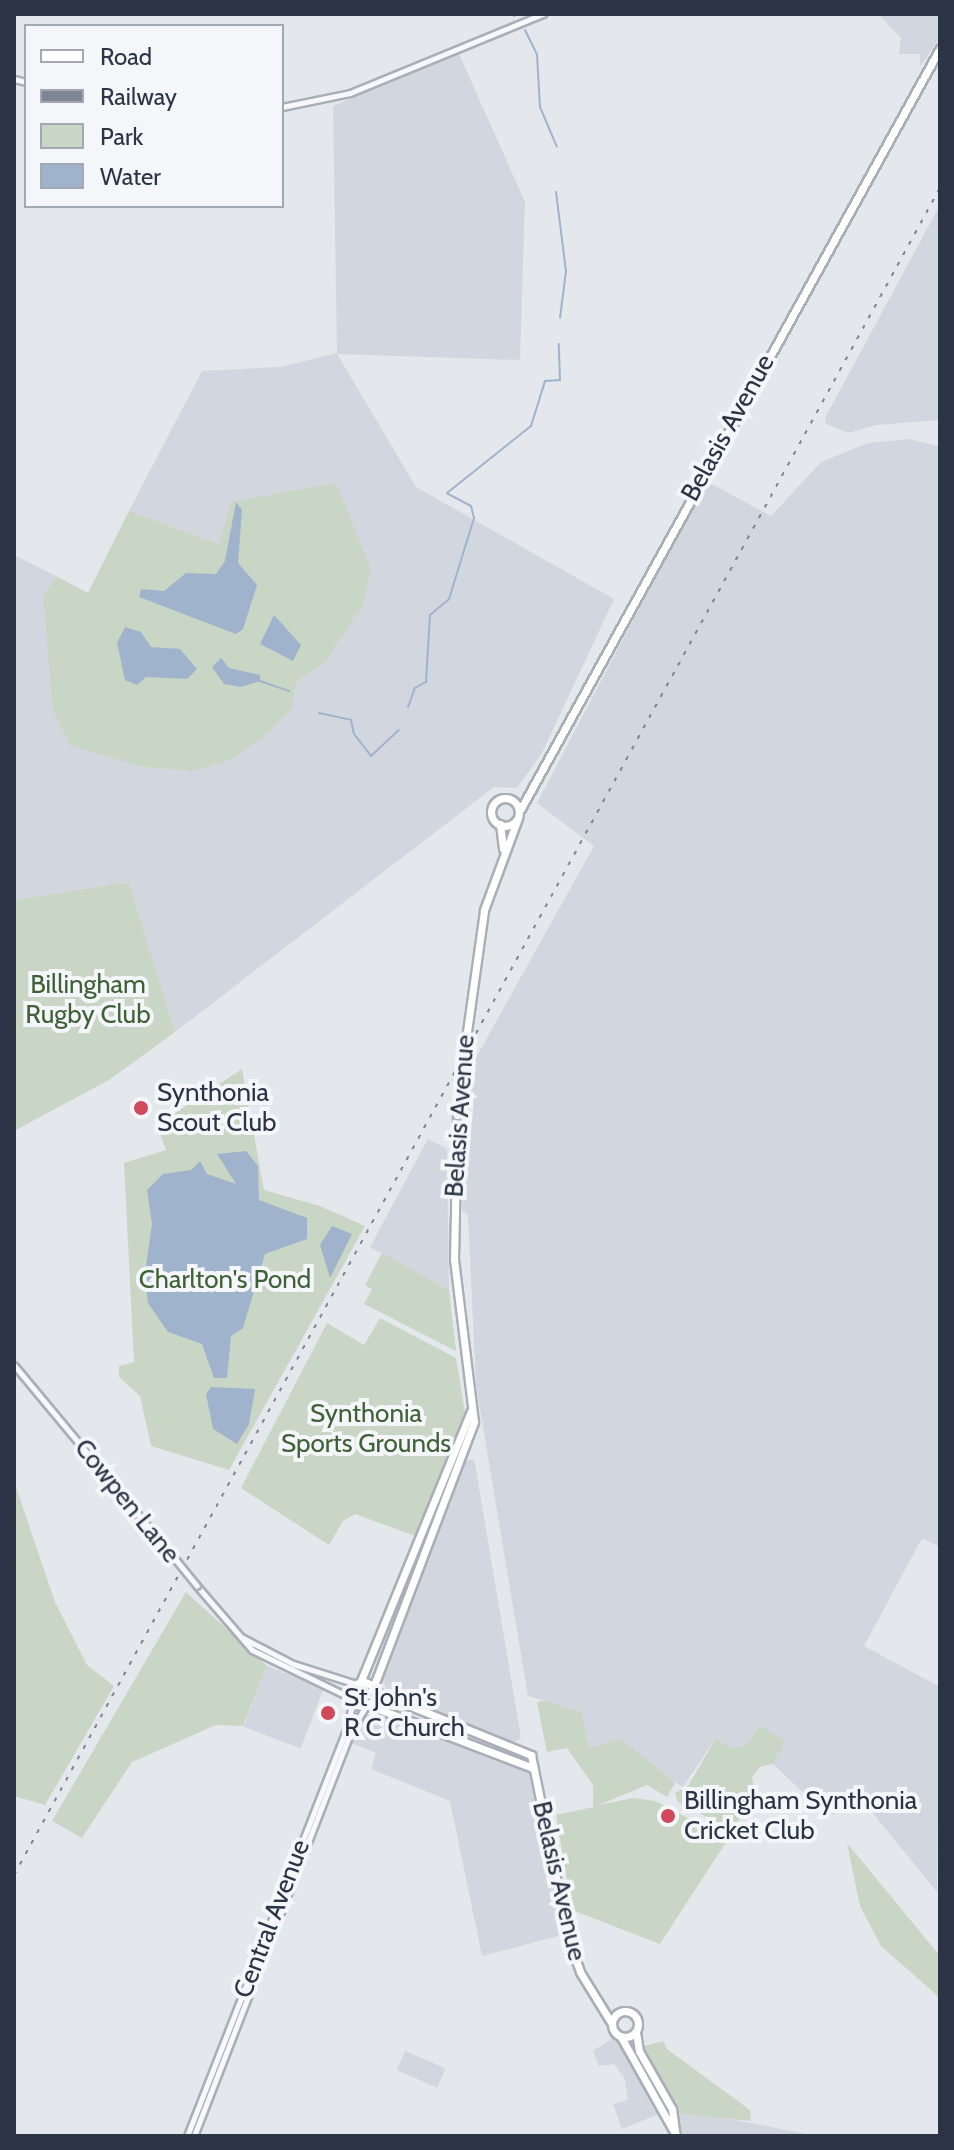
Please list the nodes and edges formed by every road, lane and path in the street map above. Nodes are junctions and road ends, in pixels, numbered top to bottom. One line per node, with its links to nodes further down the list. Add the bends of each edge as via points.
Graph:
1 (543, 14): 3 (street, via 350,93)
2 (940, 48): 4 (main road, Belasis Avenue)
3 (284, 107)
4 (536, 783): 5 (main road, via 521,797); 6 (main road, Belasis Avenue)
5 (509, 798): 6 (main road); 7 (main road, via 492,808)
6 (518, 815): 7 (main road); 8 (main road, Belasis Avenue)
7 (500, 824): 8 (main road, Belasis Avenue)
8 (503, 851): 10 (main road, Belasis Avenue, bridge, via 478,937 457,1115 454,1259)
9 (14, 1365): 13 (street, Cowpen Lane, bridge, via 240,1636)
10 (472, 1408): 11 (main road, Belasis Avenue); 12 (main road, Central Avenue)
11 (474, 1422): 12 (main road, Central Avenue)
12 (440, 1498): 14 (main road, Central Avenue); 15 (main road, Central Avenue)
13 (292, 1667): 14 (street, Cowpen Lane); 16 (street, Cowpen Lane)
14 (358, 1684): 15 (main road); 16 (main road, Central Avenue)
15 (374, 1690): 17 (main road, Central Avenue); 18 (main road, Belasis Avenue, via 527,1751)
16 (352, 1699): 17 (main road); 19 (street, Central Avenue)
17 (367, 1705): 18 (main road); 19 (street, Central Avenue)
18 (533, 1768): 20 (main road, Belasis Avenue, via 568,1937)
19 (303, 1850): 25 (street, Central Avenue)
20 (601, 2008): 21 (main road); 22 (main road, Belasis Avenue)
21 (620, 2012): 22 (main road); 23 (main road, Belasis Avenue, via 636,2017)
22 (612, 2024): 24 (main road, Belasis Avenue)
23 (636, 2032): 24 (main road); 28 (main road, Belasis Avenue, via 639,2051 672,2109)
24 (621, 2037): 28 (main road, Belasis Avenue)
25 (220, 2062): 26 (street, Central Avenue); 27 (street, Central Avenue)
26 (187, 2136)
27 (194, 2136)
28 (676, 2136)

